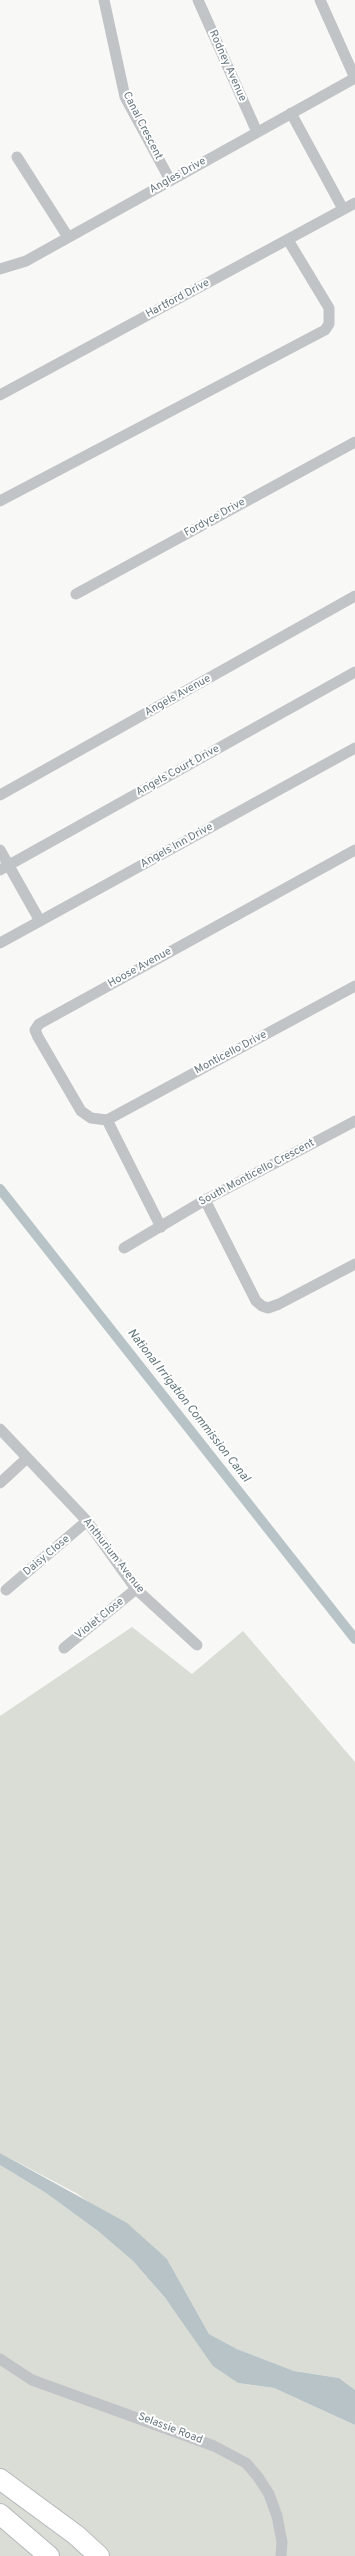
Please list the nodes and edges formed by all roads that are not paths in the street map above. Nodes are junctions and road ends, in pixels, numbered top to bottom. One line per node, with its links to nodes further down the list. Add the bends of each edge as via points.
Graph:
1 (104, 0): 8 (street, Canal Crescent, via 125,97)
2 (198, 0): 6 (street, Rodney Avenue)
3 (320, 0): 4 (street)
4 (355, 78): 5 (street, Angles Drive)
5 (291, 113): 6 (street, Angles Drive); 10 (street)
6 (257, 132): 8 (street, Angles Drive)
7 (17, 157): 11 (street)
8 (170, 180): 11 (street, Angles Drive)
9 (355, 203): 10 (street, Hartford Drive)
10 (343, 209): 12 (street, Hartford Drive)
11 (68, 237): 13 (street, Angles Drive, via 13,267)
12 (288, 240): 14 (street, Hartford Drive); 16 (street, via 329,308 330,316 325,330)
13 (0, 269)
14 (0, 395)
15 (354, 444): 17 (street, Fordyce Drive)
16 (0, 501)
17 (76, 594)
18 (355, 596): 21 (street, Angels Avenue)
19 (355, 672): 24 (street, Angels Court Drive)
20 (355, 748): 25 (street, Angels Inn Drive)
21 (0, 795)
22 (0, 850): 24 (street)
23 (355, 850): 28 (street, Hoose Avenue, via 39,1024 35,1030 38,1037 82,1111 91,1118)
24 (4, 868): 25 (street)
25 (40, 921): 26 (street, Angels Inn Drive)
26 (0, 943)
27 (355, 986): 28 (street, Monticello Drive)
28 (107, 1120): 31 (street)
29 (355, 1120): 30 (street, South Monticello Crescent)
30 (205, 1200): 31 (street, South Monticello Crescent); 33 (street, via 256,1301 262,1306 268,1308 279,1304)
31 (160, 1226): 32 (street, South Monticello Crescent)
32 (124, 1248)
33 (355, 1264)
34 (0, 1429): 35 (street, Anthurium Avenue)
35 (26, 1458): 36 (street); 37 (street, Anthurium Avenue)
36 (0, 1483)
37 (87, 1521): 38 (street, Anthurium Avenue); 39 (street, Daisy Close)
38 (136, 1589): 40 (street, Anthurium Avenue); 41 (street, Violet Close)
39 (6, 1590)
40 (197, 1645)
41 (64, 1648)
42 (0, 2359): 49 (street, Selassie Road, via 32,2380 214,2446 246,2463 269,2494 282,2542)
43 (0, 2479): 48 (highway, via 76,2535)
44 (0, 2491): 47 (highway)
45 (0, 2514): 46 (highway)
46 (49, 2556)
47 (79, 2556)
48 (99, 2556)
49 (281, 2556)

